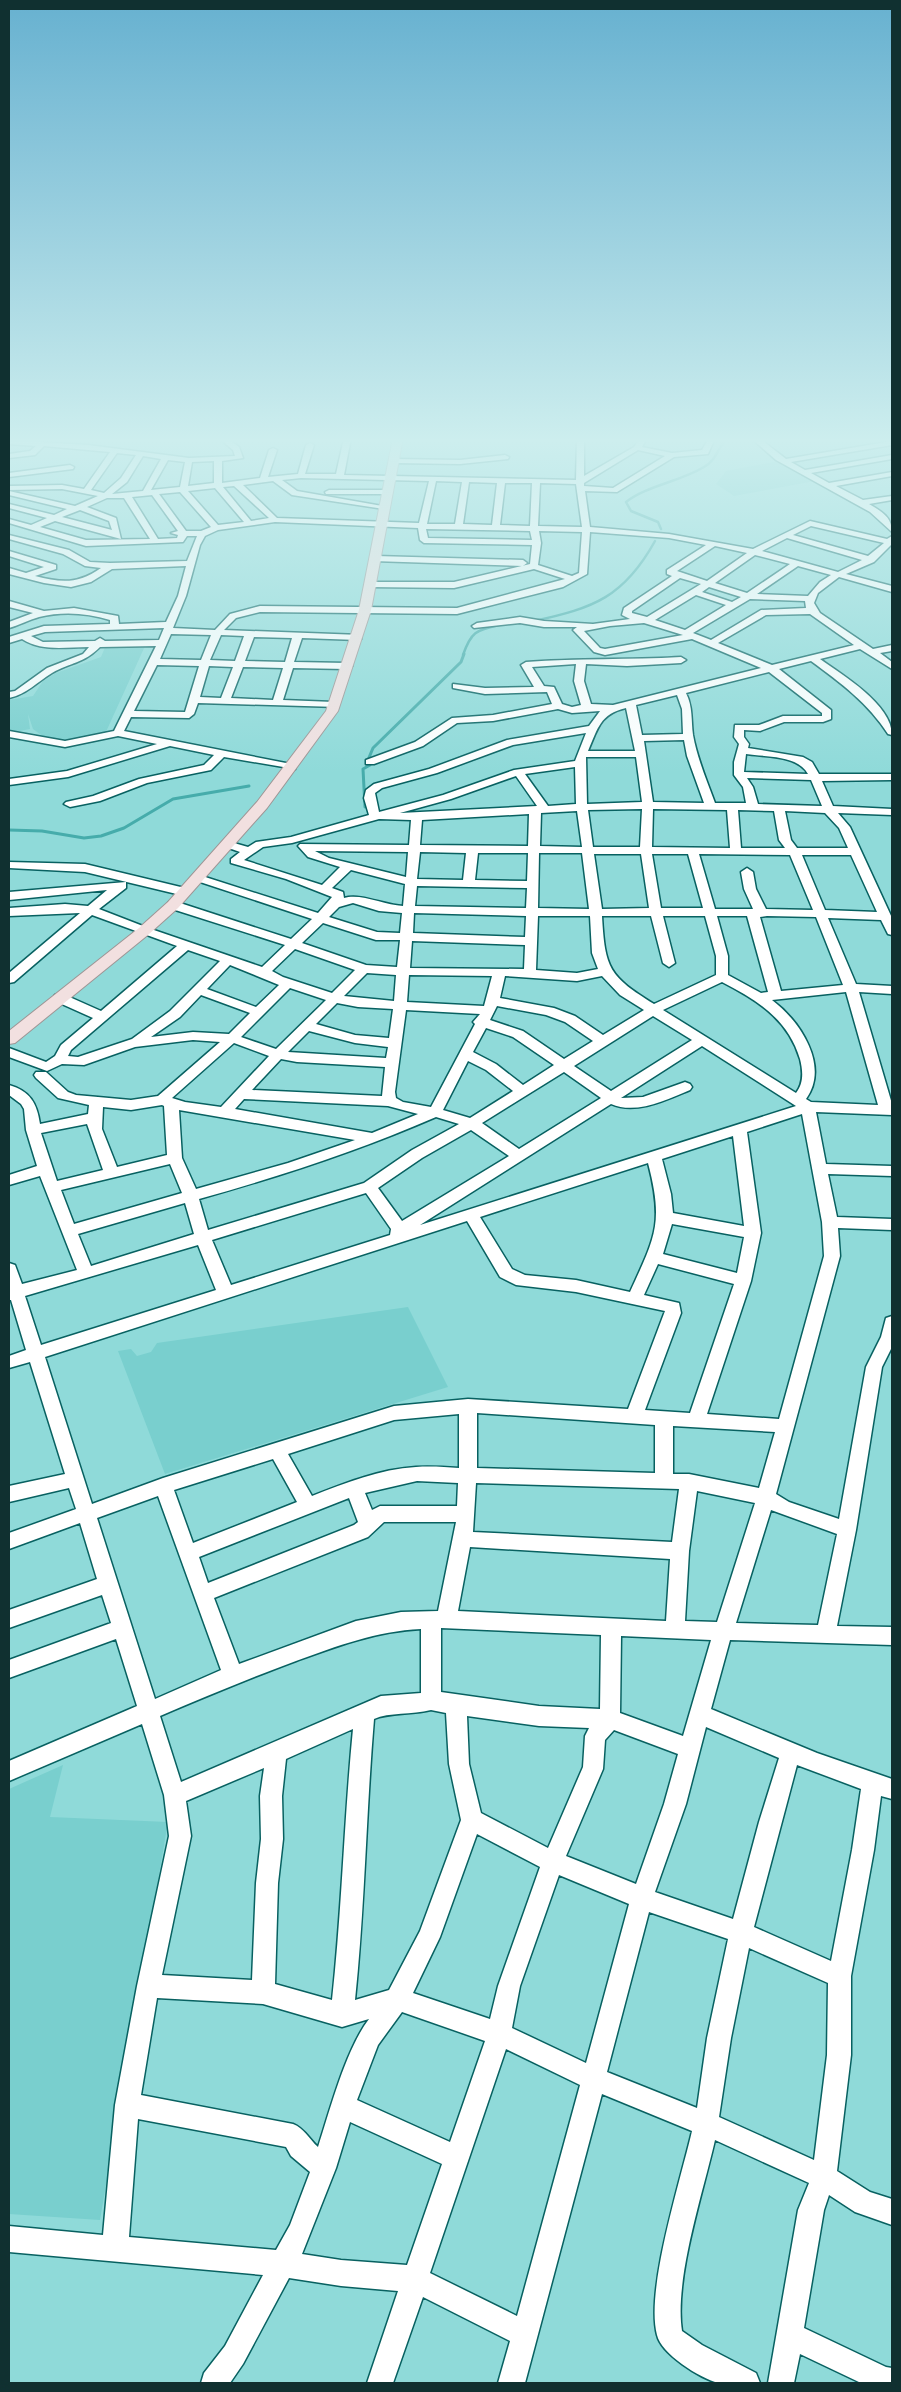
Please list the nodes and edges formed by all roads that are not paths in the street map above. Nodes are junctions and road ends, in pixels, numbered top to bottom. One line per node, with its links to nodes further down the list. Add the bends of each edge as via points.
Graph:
1 (57, 550): 23 (street, via 88,564)
2 (195, 550): 20 (street)
3 (378, 550): 17 (main road)
4 (427, 550): 18 (street)
5 (500, 550): 18 (street)
6 (536, 550): 22 (street)
7 (585, 550): 28 (street, via 583,574)
8 (703, 550): 25 (street, via 670,570)
9 (743, 550): 13 (street)
10 (758, 550): 13 (street)
11 (852, 550): 15 (street)
12 (884, 550): 15 (street)
13 (754, 552): 21 (street); 31 (street)
14 (9, 553): 27 (street, via 53,567)
15 (877, 555): 16 (street); 26 (street)
16 (892, 557)
17 (376, 559): 18 (street); 30 (main road)
18 (430, 562): 19 (street); 30 (street); 35 (street)
19 (479, 562): 22 (street); 29 (street)
20 (191, 563): 23 (street); 47 (street, via 182,596)
21 (797, 564): 26 (street); 34 (street)
22 (534, 565): 28 (street); 29 (street)
23 (110, 566): 27 (street, via 97,576 79,583 46,581)
24 (9, 571): 27 (street)
25 (679, 575): 31 (street); 42 (street, via 626,610 627,615)
26 (838, 575): 32 (street); 36 (street, via 823,584)
27 (29, 576)
28 (573, 579): 35 (street)
29 (474, 582): 35 (street)
30 (369, 584): 39 (main road)
31 (708, 584): 33 (street); 34 (street)
32 (892, 590)
33 (694, 592): 38 (street); 42 (street)
34 (748, 596): 36 (street); 38 (street)
35 (456, 598): 39 (street)
36 (810, 599): 41 (street)
37 (9, 604): 40 (street)
38 (734, 605): 50 (street)
39 (365, 610): 48 (street, via 260,609 233,616); 53 (main road)
40 (40, 612): 43 (street); 46 (street, via 72,610 115,618)
41 (812, 612): 56 (street, via 764,612); 58 (street)
42 (648, 620): 44 (street); 50 (street)
43 (9, 624)
44 (596, 625): 45 (street, via 520,620); 50 (street, via 578,630 600,652)
45 (478, 626)
46 (109, 628): 47 (street); 51 (street, via 44,629); 57 (street)
47 (168, 628): 48 (street); 55 (street)
48 (217, 633): 49 (street); 65 (street)
49 (250, 634): 52 (street); 66 (street)
50 (690, 634): 56 (street)
51 (22, 635): 54 (street); 57 (street, via 38,645)
52 (298, 635): 53 (street); 67 (street)
53 (358, 636): 68 (main road)
54 (10, 639)
55 (161, 643): 57 (street); 64 (street)
56 (712, 643): 70 (street)
57 (99, 644): 74 (street, via 86,656 50,670)
58 (860, 646): 60 (street); 61 (street)
59 (892, 648): 60 (street)
60 (872, 652): 69 (street)
61 (813, 658): 70 (street); 85 (street, via 865,696)
62 (680, 660): 63 (street)
63 (581, 661): 72 (street, via 526,666); 81 (street, via 579,681)
64 (154, 662): 65 (street); 83 (street)
65 (206, 663): 66 (street); 75 (street)
66 (238, 663): 67 (street); 76 (street)
67 (288, 664): 68 (street); 77 (street)
68 (348, 666): 79 (main road)
69 (892, 666)
70 (770, 668): 73 (street); 91 (street, via 827,712 828,717 783,719 760,728 738,727)
71 (456, 686): 72 (street, via 485,691)
72 (540, 688): 80 (street, via 551,688)
73 (680, 690): 78 (street); 88 (street, via 689,711)
74 (9, 695)
75 (194, 700): 76 (street); 83 (street, via 186,716)
76 (225, 701): 77 (street)
77 (277, 703): 79 (street)
78 (630, 703): 82 (street); 89 (street)
79 (334, 705): 96 (main road, via 320,731)
80 (558, 706): 81 (street, via 572,710); 95 (street, via 450,722 419,744)
81 (587, 707): 82 (street)
82 (613, 708): 84 (street, via 601,716)
83 (128, 714): 86 (street)
84 (592, 729): 94 (street); 112 (street, via 511,742 433,771 378,786 370,792)
85 (892, 732)
86 (118, 733): 87 (street, via 65,744); 90 (street)
87 (9, 734)
88 (688, 737): 89 (street); 105 (street, via 698,776)
89 (638, 738): 93 (street)
90 (169, 744): 92 (street); 101 (street, via 68,774)
91 (744, 751): 98 (street, via 739,762); 100 (street, via 805,761)
92 (222, 754): 96 (street); 102 (street, via 207,768 143,780 96,799)
93 (641, 754): 94 (street); 103 (street)
94 (580, 758): 97 (street); 104 (street)
95 (370, 762)
96 (291, 767): 115 (main road)
97 (518, 772): 110 (street); 112 (street, via 447,797)
98 (739, 775): 100 (street); 107 (street, via 748,787)
99 (892, 777): 100 (street)
100 (815, 778): 109 (street)
101 (9, 782)
102 (70, 804)
103 (648, 806): 104 (street); 105 (street); 122 (street)
104 (582, 807): 110 (street); 121 (street)
105 (711, 807): 106 (street)
106 (732, 808): 107 (street); 124 (street)
107 (753, 808): 108 (street)
108 (779, 809): 109 (street); 126 (street, via 785,840)
109 (828, 809): 111 (street); 125 (street, via 844,827)
110 (540, 810): 113 (street); 120 (street)
111 (892, 812)
112 (375, 816): 113 (street); 114 (street)
113 (417, 819): 117 (street)
114 (292, 840): 116 (street); 119 (street, via 260,844)
115 (227, 844): 119 (street); 130 (main road)
116 (308, 848): 117 (street); 128 (street, via 312,855)
117 (415, 848): 118 (street); 132 (street)
118 (472, 850): 120 (street); 133 (street)
119 (249, 851): 136 (street, via 235,861)
120 (535, 851): 121 (street); 135 (street)
121 (588, 851): 122 (street); 144 (street)
122 (646, 851): 123 (street); 145 (street)
123 (693, 852): 124 (street); 146 (street)
124 (736, 852): 126 (street)
125 (855, 852): 126 (street); 150 (street)
126 (795, 853): 149 (street)
127 (9, 865): 131 (street, via 85,868)
128 (347, 867): 132 (street); 136 (street)
129 (746, 872): 148 (street)
130 (198, 878): 137 (main road); 151 (street)
131 (145, 882): 134 (street); 137 (street)
132 (411, 882): 133 (street); 141 (street)
133 (469, 883): 135 (street)
134 (120, 885): 138 (street); 142 (street)
135 (534, 885): 147 (street)
136 (324, 889): 139 (street, via 339,896)
137 (186, 892): 140 (main road)
138 (9, 896)
139 (335, 904): 141 (street, via 353,899 380,907); 151 (street)
140 (173, 905): 152 (main road); 156 (street)
141 (409, 909): 147 (street); 154 (street)
142 (92, 910): 143 (street, via 65,908); 152 (street); 167 (street)
143 (9, 912)
144 (596, 912): 145 (street); 147 (street); 163 (street, via 598,953)
145 (657, 912): 146 (street); 159 (street)
146 (710, 913): 148 (street); 166 (street, via 722,956)
147 (532, 914): 155 (street)
148 (758, 914): 149 (street); 172 (street)
149 (821, 914): 150 (street); 169 (street)
150 (884, 916): 153 (street)
151 (319, 919): 154 (street, via 376,936); 156 (street)
152 (144, 931): 157 (street); 174 (main road)
153 (892, 931)
154 (406, 938): 155 (street); 162 (street)
155 (530, 941): 164 (street)
156 (294, 944): 160 (street); 161 (street)
157 (186, 945): 158 (street); 180 (street)
158 (229, 959): 161 (street); 170 (street)
159 (668, 962)
160 (364, 969): 162 (street); 175 (street)
161 (264, 972): 168 (street)
162 (403, 972): 165 (street); 177 (street)
163 (604, 972): 164 (street, via 577,977); 178 (street, via 625,992)
164 (530, 973): 165 (street)
165 (499, 974): 176 (street)
166 (722, 977): 173 (street); 178 (street)
167 (9, 979)
168 (288, 983): 175 (street); 179 (street)
169 (851, 988): 171 (street); 172 (street); 205 (street)
170 (199, 990): 179 (street); 187 (street, via 160,1026)
171 (892, 990)
172 (775, 994): 173 (street)
173 (759, 997): 204 (street, via 786,1017 802,1046 810,1081)
174 (60, 998): 180 (street); 183 (main road)
175 (334, 998): 177 (street); 182 (street)
176 (490, 1005): 177 (street); 181 (street); 185 (street, via 549,1011 570,1019)
177 (400, 1006): 188 (street)
178 (653, 1010): 185 (street); 186 (street)
179 (259, 1012): 184 (street)
180 (102, 1016): 192 (street, via 66,1048)
181 (480, 1022): 191 (street); 194 (street, via 509,1030)
182 (306, 1026): 188 (street, via 355,1039); 190 (street)
183 (12, 1033)
184 (232, 1038): 187 (street, via 193,1036); 190 (street); 203 (street)
185 (602, 1041): 194 (street)
186 (701, 1041): 200 (street); 204 (street)
187 (133, 1042): 192 (street, via 80,1062)
188 (395, 1043): 193 (street)
189 (9, 1052): 192 (street, via 47,1067)
190 (278, 1054): 193 (street, via 317,1060); 199 (street)
191 (465, 1054): 198 (street); 207 (street)
192 (60, 1059)
193 (391, 1063): 201 (street)
194 (562, 1066): 198 (street); 200 (street)
195 (41, 1074): 202 (street, via 63,1095)
196 (684, 1087): 200 (street, via 634,1104)
197 (9, 1090): 211 (street, via 27,1101)
198 (522, 1090): 209 (street)
199 (242, 1094): 201 (street); 206 (street)
200 (611, 1098): 213 (street)
201 (390, 1101): 207 (street)
202 (97, 1102): 203 (street, via 131,1105); 208 (street)
203 (166, 1102): 206 (street); 215 (street)
204 (803, 1104): 205 (street); 210 (street); 216 (street)
205 (890, 1110)
206 (224, 1112): 212 (street)
207 (435, 1112): 209 (street); 212 (street)
208 (96, 1117): 211 (street); 219 (street, via 95,1129)
209 (472, 1123): 213 (street); 222 (street, via 417,1154)
210 (740, 1129): 214 (street); 229 (street)
211 (33, 1130): 217 (street)
212 (374, 1138): 223 (street, via 293,1167)
213 (518, 1155): 230 (street)
214 (654, 1157): 224 (street); 225 (street)
215 (175, 1158): 219 (street); 223 (street)
216 (820, 1168): 218 (street); 226 (street)
217 (45, 1169): 220 (street); 221 (street)
218 (892, 1171)
219 (112, 1173): 221 (street)
220 (9, 1180)
221 (52, 1187): 228 (street)
222 (369, 1187): 230 (street); 231 (street)
223 (191, 1196): 228 (street); 231 (street)
224 (470, 1215): 230 (street); 238 (street, via 506,1272 522,1282 576,1286)
225 (665, 1217): 229 (street); 232 (street)
226 (830, 1222): 227 (street); 246 (street, via 832,1256)
227 (892, 1225)
228 (68, 1231): 234 (street)
229 (753, 1233): 235 (street)
230 (397, 1234): 236 (street)
231 (203, 1238): 234 (street); 236 (street)
232 (653, 1257): 235 (street); 238 (street)
233 (9, 1269): 237 (street)
234 (86, 1273): 237 (street)
235 (743, 1281): 245 (street)
236 (226, 1291): 240 (street)
237 (12, 1293): 240 (street)
238 (635, 1297): 243 (street, via 673,1307 673,1313)
239 (892, 1322): 260 (street, via 889,1337 874,1367)
240 (36, 1353): 241 (street); 249 (street)
241 (9, 1362)
242 (468, 1406): 243 (street); 247 (street, via 394,1413); 248 (street)
243 (634, 1416): 244 (street)
244 (664, 1417): 245 (street); 250 (street)
245 (696, 1420): 246 (street)
246 (784, 1426): 255 (street)
247 (277, 1450): 252 (street); 256 (street)
248 (467, 1475): 250 (street); 253 (street, via 398,1476); 258 (street)
249 (74, 1479): 254 (street); 257 (street)
250 (664, 1482): 251 (street)
251 (689, 1482): 255 (street); 263 (street)
252 (163, 1486): 257 (street); 264 (street)
253 (354, 1488): 256 (street); 259 (street)
254 (9, 1494)
255 (766, 1497): 260 (street, via 782,1508); 272 (street)
256 (307, 1504): 264 (street, via 248,1531)
257 (86, 1513): 262 (street); 265 (street)
258 (464, 1514): 259 (street, via 380,1514); 261 (street)
259 (368, 1525): 266 (street, via 361,1531)
260 (847, 1530): 273 (street)
261 (462, 1539): 263 (street); 267 (street, via 448,1605)
262 (9, 1541)
263 (680, 1551): 271 (street)
264 (187, 1553): 266 (street)
265 (108, 1584): 268 (street); 270 (street)
266 (202, 1594): 276 (street)
267 (440, 1619): 269 (street); 276 (street, via 402,1621 356,1630); 277 (street)
268 (9, 1620)
269 (611, 1627): 271 (street); 282 (street)
270 (122, 1628): 275 (street); 279 (street)
271 (675, 1630): 272 (street)
272 (725, 1632): 273 (street); 281 (street)
273 (826, 1634): 274 (street)
274 (892, 1636)
275 (9, 1669)
276 (233, 1675): 279 (street)
277 (431, 1700): 278 (street); 280 (street, via 381,1706)
278 (456, 1705): 282 (street, via 539,1716); 289 (street, via 459,1764)
279 (148, 1710): 286 (street); 288 (street)
280 (364, 1714): 285 (street); 297 (street, via 355,1819 352,1923)
281 (701, 1714): 283 (street); 284 (street)
282 (610, 1719): 283 (street); 290 (street, via 595,1736 592,1769)
283 (691, 1749): 291 (street)
284 (790, 1752): 287 (street); 292 (street, via 767,1826)
285 (277, 1753): 288 (street); 295 (street, via 271,1796 272,1838)
286 (9, 1771)
287 (882, 1786): 293 (street, via 863,1850)
288 (175, 1794): 294 (street, via 180,1836)
289 (472, 1820): 290 (street); 296 (street, via 429,1937)
290 (553, 1862): 291 (street); 298 (street, via 509,1986)
291 (642, 1898): 292 (street); 299 (street)
292 (742, 1933): 293 (street); 302 (street, via 719,2038)
293 (840, 1976): 305 (street, via 839,2055)
294 (148, 1986): 295 (street); 300 (street)
295 (263, 1992): 297 (street)
296 (398, 1999): 297 (street); 298 (street); 301 (street, via 370,2038)
297 (342, 2015)
298 (499, 2034): 299 (street); 303 (street)
299 (594, 2079): 302 (street); 311 (street)
300 (127, 2105): 304 (street, via 293,2136 300,2147); 308 (street)
301 (343, 2106): 303 (street); 304 (street)
302 (706, 2124): 305 (street); 317 (street, via 669,2295 668,2325 670,2337 679,2347)
303 (457, 2158): 310 (street)
304 (324, 2168): 309 (street, via 300,2232)
305 (824, 2177): 306 (street, via 864,2203); 312 (street, via 811,2210)
306 (892, 2212)
307 (9, 2239): 308 (street)
308 (115, 2249): 309 (street)
309 (283, 2264): 310 (street, via 341,2273); 314 (street, via 234,2355)
310 (415, 2278): 311 (street); 315 (street)
311 (526, 2335): 316 (street)
312 (791, 2336): 313 (street); 318 (street)
313 (892, 2381)
314 (214, 2383)
315 (380, 2383)
316 (512, 2383)
317 (746, 2383)
318 (781, 2383)

